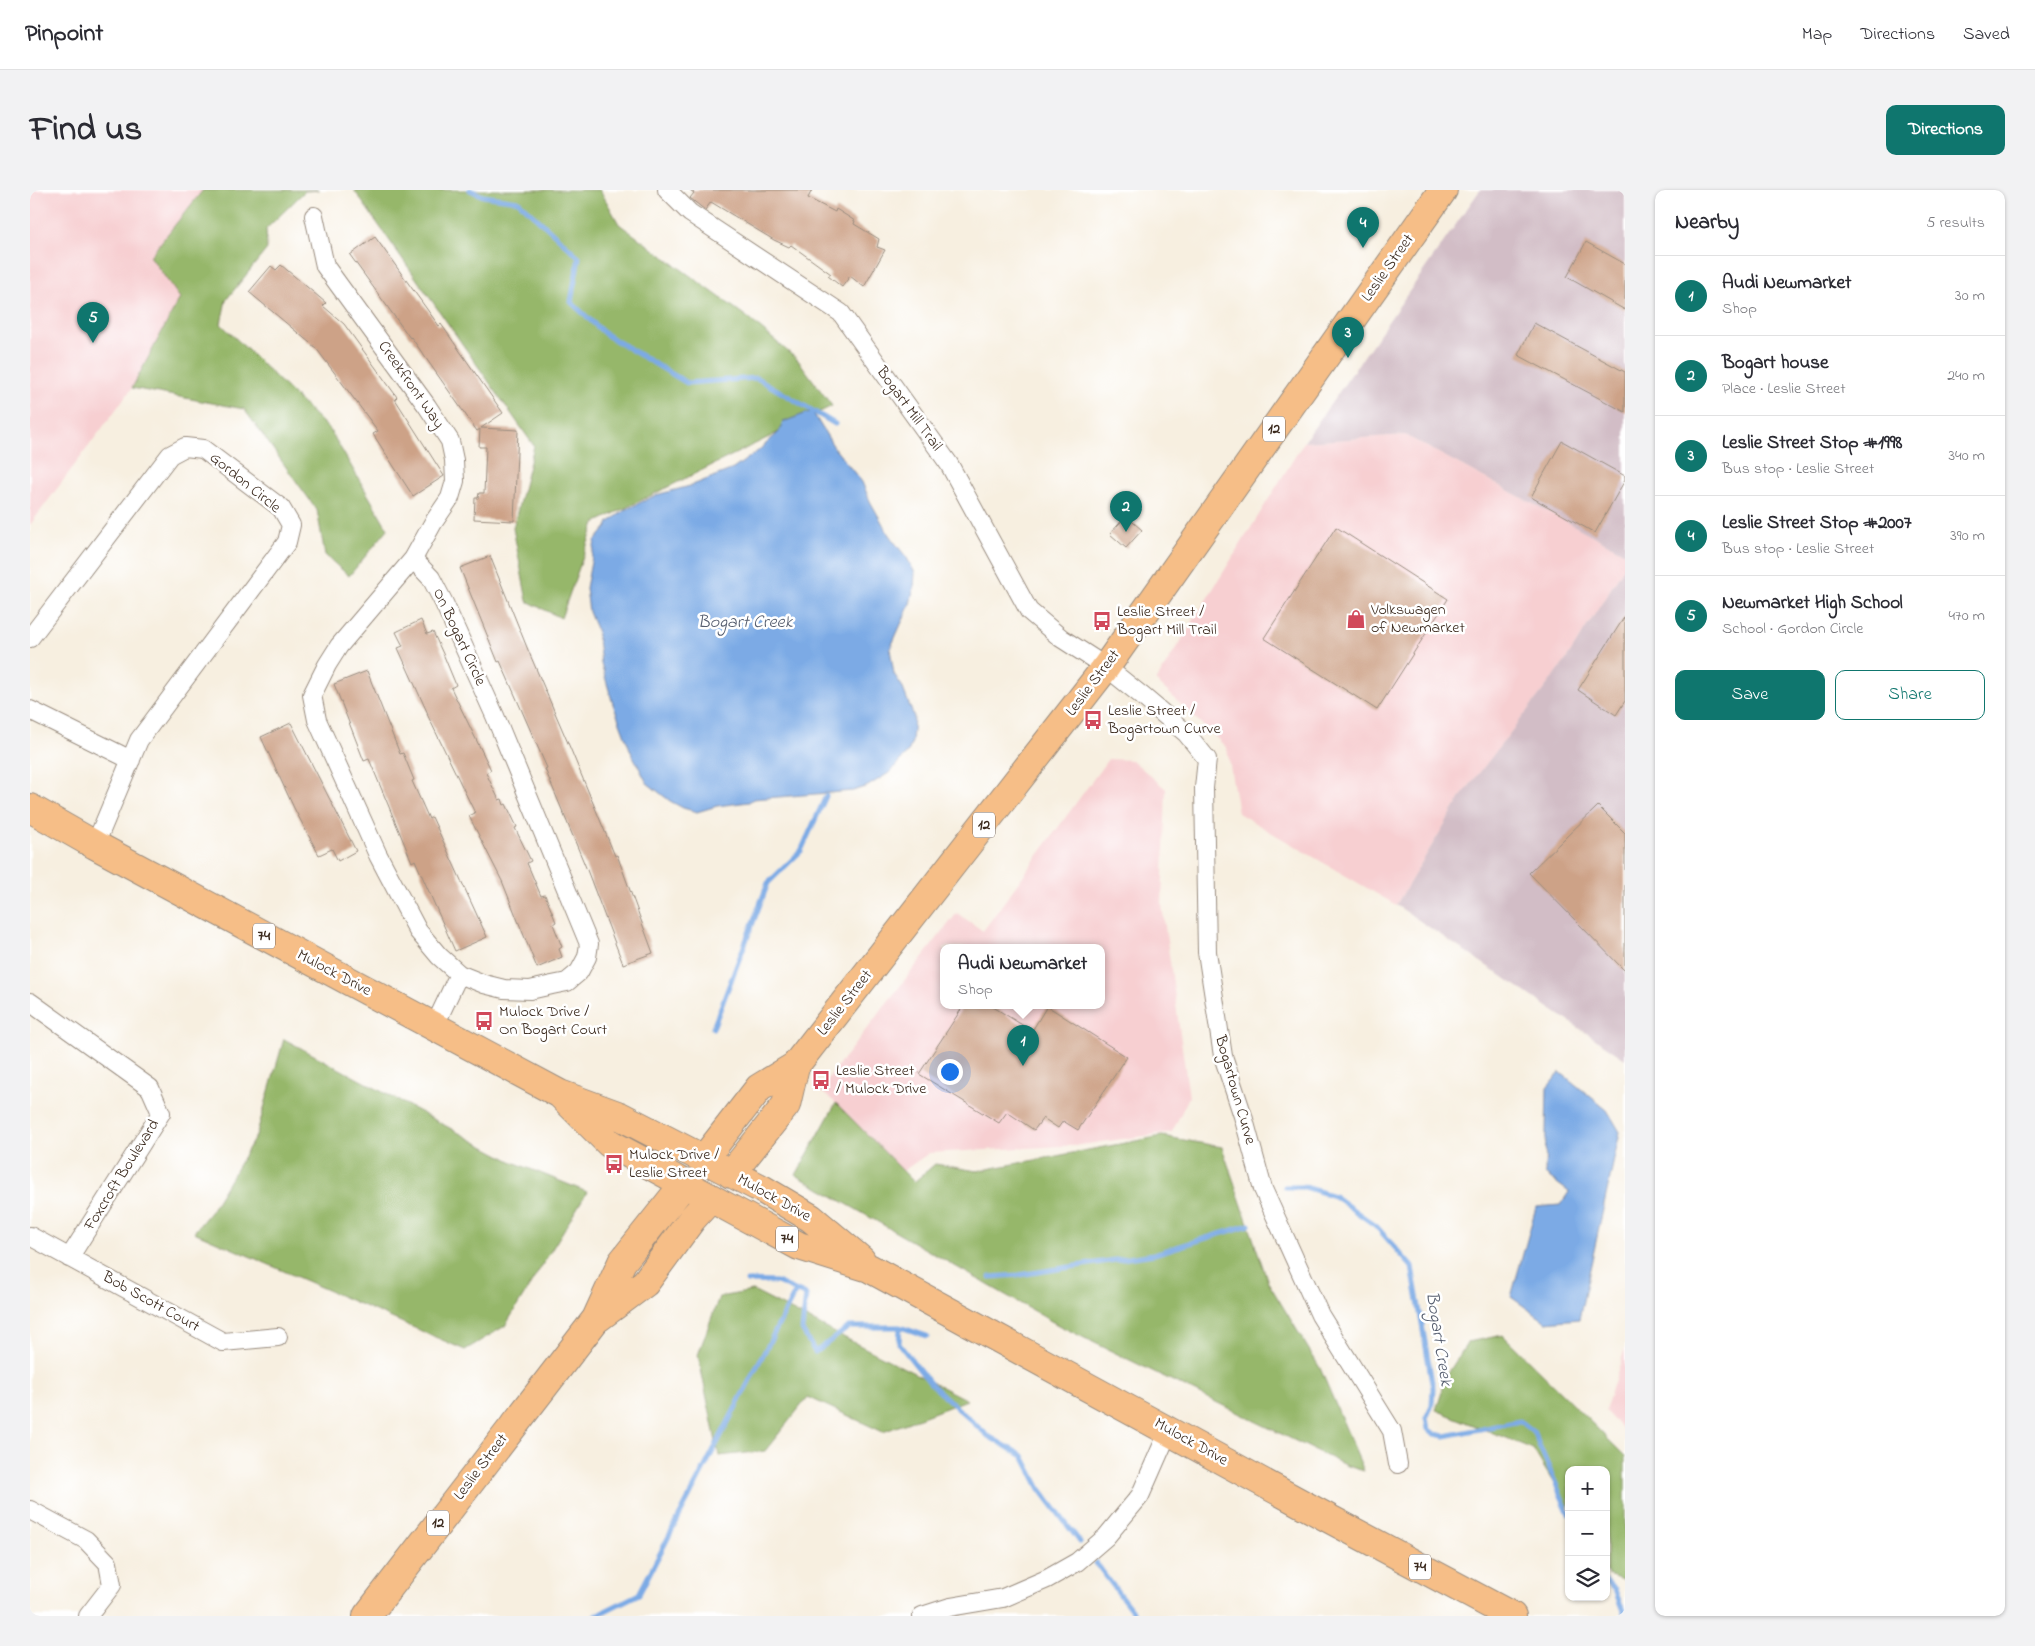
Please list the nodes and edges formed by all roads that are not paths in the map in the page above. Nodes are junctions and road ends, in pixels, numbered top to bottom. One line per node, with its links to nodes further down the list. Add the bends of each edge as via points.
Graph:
1 (667, 190): 6 (street, Bogart Mill Trail, via 690,213 841,313 949,464 1029,611 1061,638)
2 (1443, 190): 6 (main road, Leslie Street / 12)
3 (314, 216): 4 (street, Creekfront Way, via 325,266 450,441 455,481 450,498)
4 (413, 559): 11 (street, On Bogart Circle, via 339,646 312,695 321,728 378,855 418,931); 11 (street, On Bogart Circle, via 431,578 444,603 495,716 589,944 579,972 567,982 530,990 504,989)
5 (30, 638): 8 (street, Gordon Circle, via 170,455 185,447 203,449 281,508 291,525 287,542 139,740)
6 (1106, 668): 14 (main road, Leslie Street / 12); 26 (street, Bogartown Curve, via 1186,733 1207,759 1204,788 1207,952 1224,1056 1263,1189 1320,1315 1392,1431)
7 (30, 710): 8 (street)
8 (131, 760): 10 (street, Gordon Circle)
9 (30, 808): 10 (main road, Mulock Drive / 74)
10 (94, 845): 13 (main road, Mulock Drive / 74)
11 (459, 974): 13 (street)
12 (30, 1002): 21 (street, Foxcroft Boulevard, via 150,1088 161,1113)
13 (434, 1027): 15 (main road, Mulock Drive / 74)
14 (795, 1066): 16 (main road, Leslie Street / 12, via 760,1088); 17 (main road, Leslie Street / 12, via 786,1105)
15 (560, 1094): 16 (main road, Mulock Drive / 74, via 620,1116); 18 (main road, Mulock Drive / 74, via 609,1142)
16 (704, 1160): 17 (main road, Mulock Drive / 74)
17 (731, 1174): 22 (main road, Mulock Drive / 74, via 811,1218)
18 (684, 1184): 19 (main road, Mulock Drive / 74); 23 (main road, Leslie Street / 12, via 622,1262)
19 (711, 1198): 22 (main road, Mulock Drive / 74, via 799,1246); 23 (main road, Leslie Street / 12, via 645,1283)
20 (30, 1236): 21 (street, Bob Scott Court)
21 (69, 1258): 24 (street, Bob Scott Court, via 223,1342)
22 (869, 1268): 25 (main road, Mulock Drive / 74)
23 (596, 1319): 29 (main road, Leslie Street / 12)
24 (278, 1337)
25 (1169, 1430): 30 (street, via 1140,1496 1106,1537 1076,1562 1003,1598); 31 (main road, Mulock Drive / 74)
26 (1398, 1464)
27 (30, 1510): 28 (street, via 86,1540 108,1563 112,1585)
28 (88, 1616)
29 (367, 1616)
30 (922, 1616)
31 (1512, 1616)

